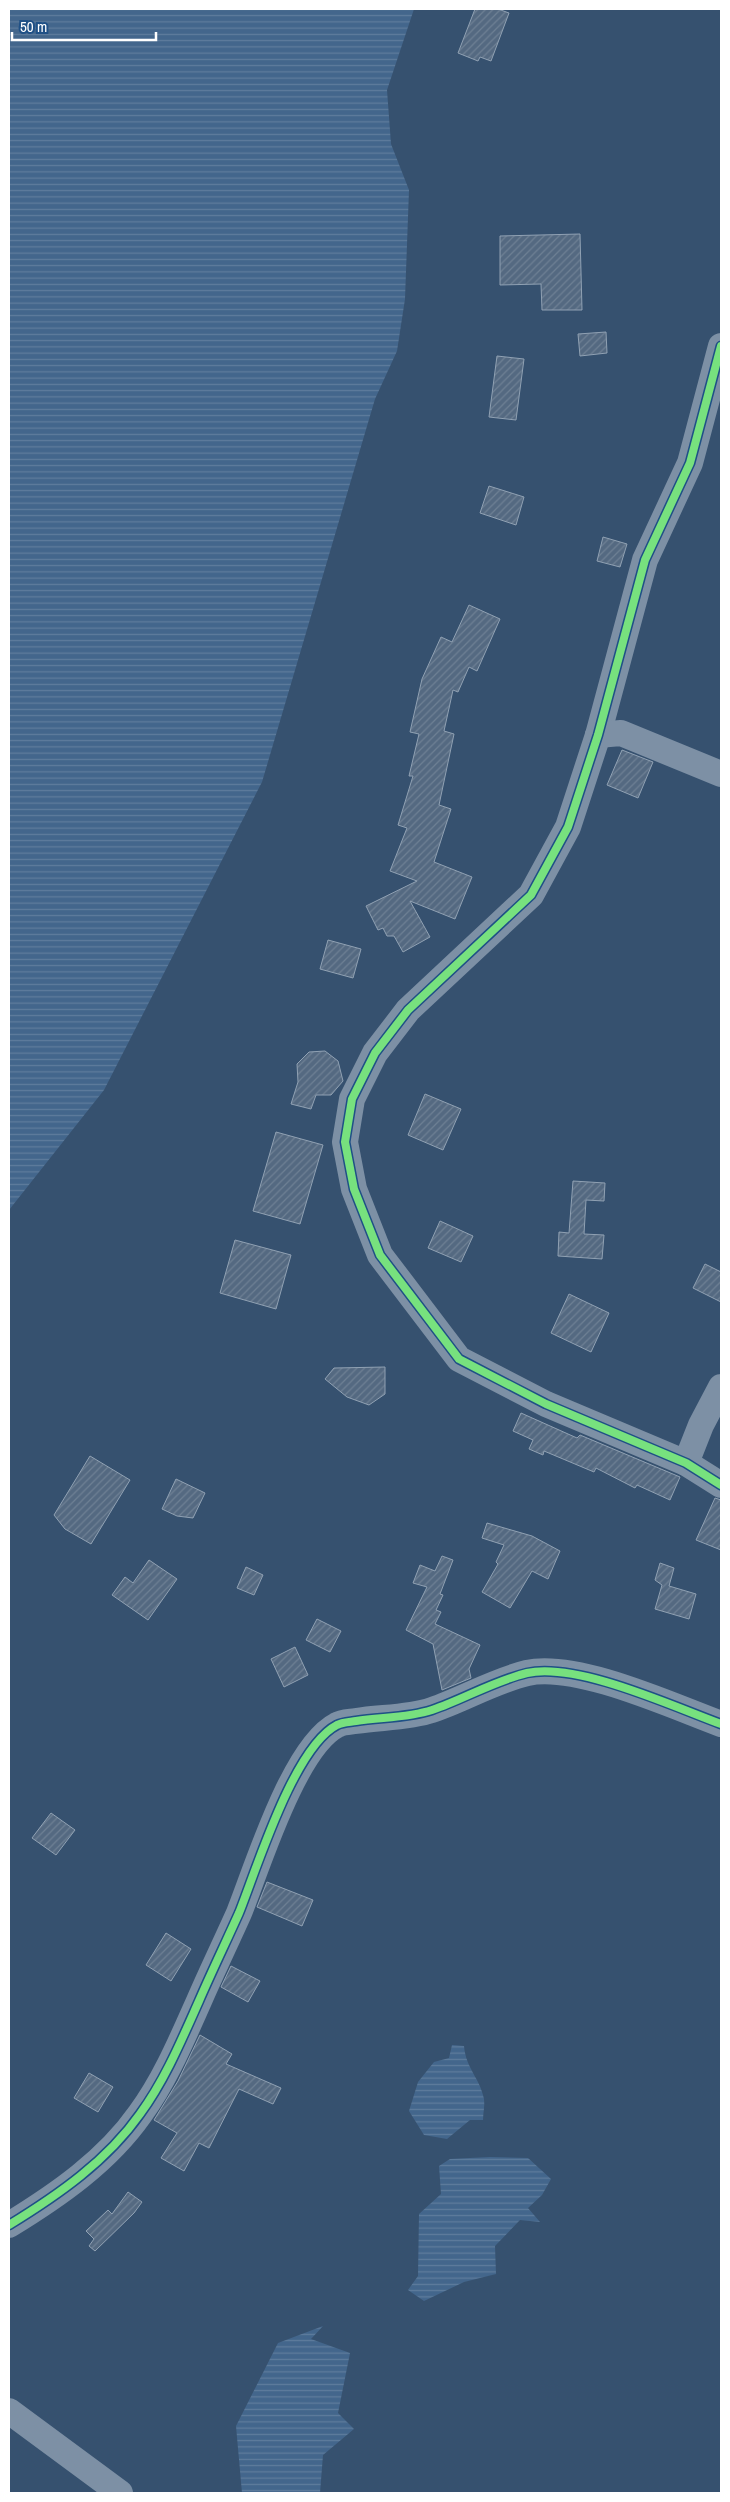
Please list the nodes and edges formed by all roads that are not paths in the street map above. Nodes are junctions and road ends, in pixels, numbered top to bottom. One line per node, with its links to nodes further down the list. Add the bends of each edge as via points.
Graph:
1 (721, 346): 2 (street, via 690,464 645,560)
2 (598, 735): 3 (street, via 621,733); 5 (street, via 568,827 532,895 408,1010 375,1053 352,1099 345,1142 354,1189 380,1255 459,1359 546,1404)
3 (721, 774)
4 (721, 1387): 5 (street)
5 (686, 1463): 6 (street)
6 (721, 1485)
7 (721, 1724): 8 (street, via 622,1687 554,1670 502,1680 460,1700 418,1714 338,1724 316,1742 297,1774 263,1846 239,1911 182,2039 142,2112 119,2141 89,2168 52,2198)
8 (9, 2224)
9 (9, 2411): 10 (street)
10 (120, 2493)

